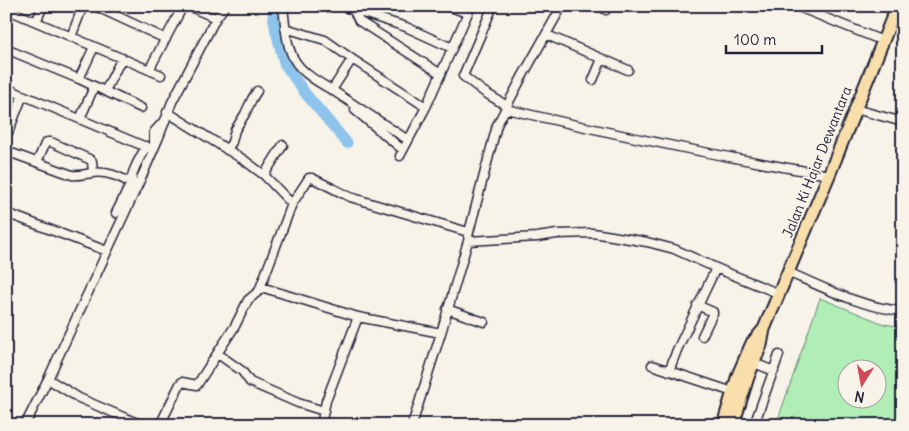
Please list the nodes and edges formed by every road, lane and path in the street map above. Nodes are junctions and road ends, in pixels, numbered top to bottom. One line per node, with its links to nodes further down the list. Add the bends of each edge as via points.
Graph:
1 (43, 6): 18 (street)
2 (83, 6): 21 (street)
3 (95, 6): 22 (street)
4 (183, 6): 22 (street)
5 (188, 6): 17 (street)
6 (225, 6): 17 (street)
7 (283, 6): 19 (street)
8 (340, 6): 14 (street)
9 (448, 6): 16 (street)
10 (492, 6): 44 (street, via 463,76)
11 (562, 6): 20 (street)
12 (796, 6): 23 (street)
13 (897, 6): 23 (main road, Jalan Ki Hajar Dewantara)
14 (357, 9): 25 (street); 32 (street, via 359,21)
15 (6, 10): 18 (street)
16 (469, 10): 25 (street)
17 (216, 18): 47 (street)
18 (36, 22): 21 (street)
19 (285, 28): 28 (street, via 325,40); 38 (street, via 287,47 296,63 309,77)
20 (547, 35): 29 (street); 44 (street)
21 (71, 36): 24 (street)
22 (166, 39): 30 (street)
23 (883, 41): 46 (main road, Jalan Ki Hajar Dewantara)
24 (94, 47): 27 (street); 34 (street)
25 (452, 48): 32 (street)
26 (6, 49): 34 (street)
27 (122, 58): 30 (street); 39 (street)
28 (352, 59): 38 (street); 43 (street)
29 (602, 59): 31 (street); 35 (street)
30 (150, 70): 33 (street)
31 (628, 70)
32 (441, 74): 43 (street)
33 (161, 75)
34 (79, 79): 36 (street)
35 (592, 80)
36 (94, 87): 39 (street); 50 (street)
37 (6, 88): 41 (street)
38 (332, 90): 42 (street)
39 (105, 92): 45 (street)
40 (257, 92): 56 (street)
41 (23, 96): 49 (street); 50 (street)
42 (350, 102): 53 (street); 53 (street, via 401,153)
43 (426, 107): 53 (street)
44 (507, 107): 60 (street, via 749,161); 67 (street, via 493,142)
45 (141, 108)
46 (855, 109): 51 (street); 60 (main road, Jalan Ki Hajar Dewantara)
47 (167, 112): 55 (street, via 154,132); 56 (street)
48 (6, 114): 49 (street)
49 (15, 116): 52 (street)
50 (80, 119): 55 (street)
51 (903, 122)
52 (6, 138)
53 (408, 140)
54 (284, 145): 61 (street)
55 (151, 148): 62 (street); 63 (street)
56 (227, 150): 61 (street)
57 (6, 151): 58 (street)
58 (37, 162): 59 (street, via 72,175); 59 (street, via 47,142 50,142 92,161)
59 (93, 173): 62 (street, via 108,173)
60 (829, 175): 70 (main road, Jalan Ki Hajar Dewantara)
61 (267, 178): 64 (street)
62 (131, 183): 63 (street); 66 (street)
63 (135, 191): 68 (street)
64 (292, 204): 67 (street, via 312,178 350,197); 71 (street)
65 (6, 213): 68 (street)
66 (116, 213)
67 (468, 236): 69 (street, via 517,238 593,233 647,242); 74 (street)
68 (107, 251): 87 (street)
69 (716, 268): 72 (street); 73 (street)
70 (788, 272): 72 (main road, Jalan Ki Hajar Dewantara); 75 (street, via 828,290)
71 (258, 291): 76 (street); 81 (street, via 248,300)
72 (780, 294): 78 (main road, Jalan Ki Hajar Dewantara)
73 (697, 305): 80 (street, via 713,312); 85 (street)
74 (448, 309): 77 (street); 79 (street)
75 (903, 311)
76 (358, 316): 79 (street); 89 (street)
77 (484, 322)
78 (764, 329): 84 (main road, Jalan Ki Hajar Dewantara); 88 (main road, Jalan Ki Hajar Dewantara, via 752,343)
79 (441, 333): 95 (street)
80 (702, 336)
81 (218, 354): 89 (street, via 250,382); 93 (street, via 197,385 180,384)
82 (780, 355): 86 (street)
83 (652, 364): 85 (street)
84 (757, 364): 86 (street); 88 (main road, Jalan Ki Hajar Dewantara)
85 (671, 366): 88 (street)
86 (771, 369): 96 (street)
87 (48, 379): 91 (street); 92 (street, via 79,398)
88 (740, 384): 90 (main road, Jalan Ki Hajar Dewantara)
89 (324, 411): 94 (street)
90 (735, 424)
91 (25, 425)
92 (142, 425)
93 (160, 425)
94 (321, 425)
95 (412, 425)
96 (754, 425)

